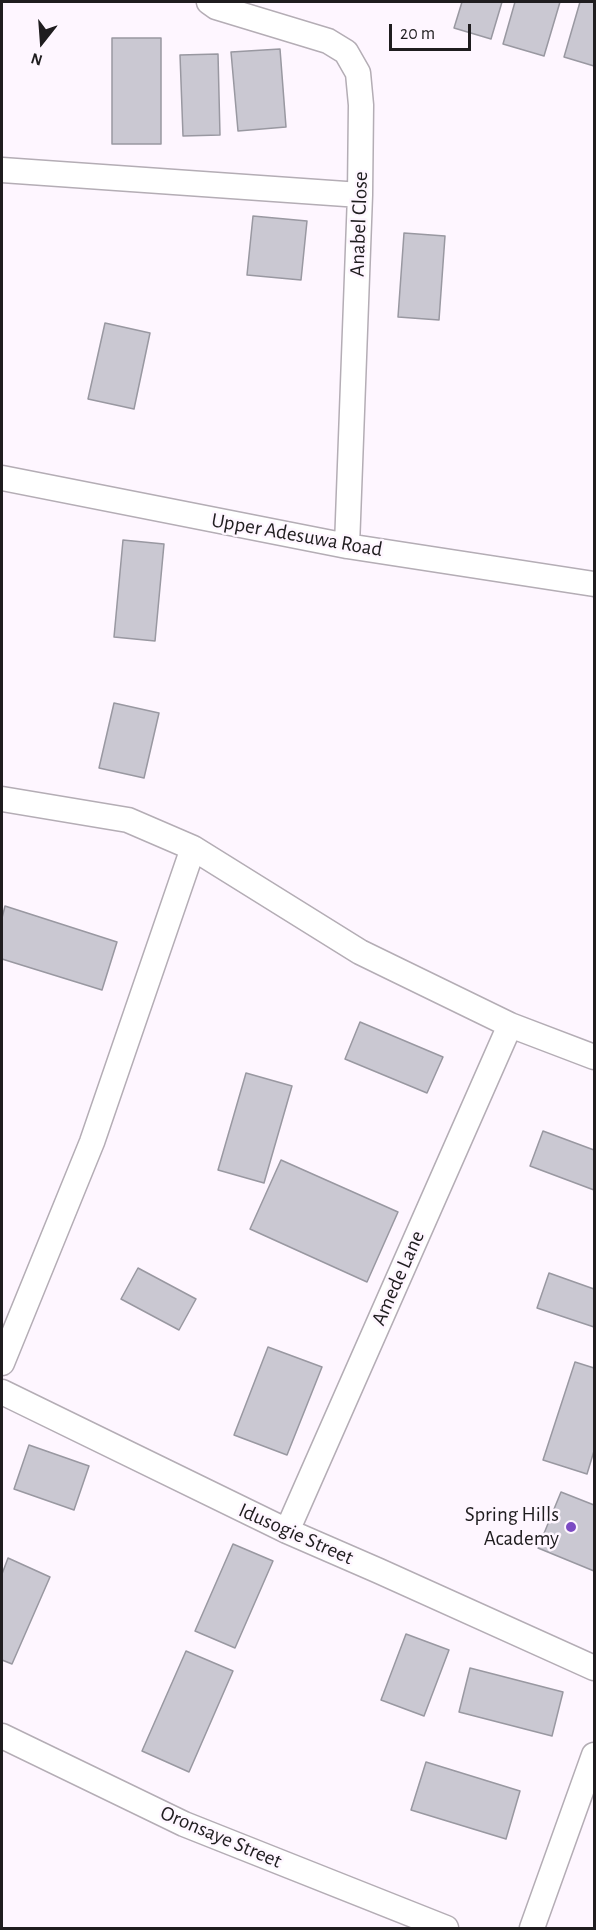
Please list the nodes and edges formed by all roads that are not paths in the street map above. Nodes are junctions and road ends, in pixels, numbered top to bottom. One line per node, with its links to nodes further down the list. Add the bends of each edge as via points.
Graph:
1 (209, 2): 3 (street, Anabel Close, via 327,41 346,52 358,73)
2 (2, 170): 3 (street)
3 (360, 195): 5 (street, Anabel Close)
4 (2, 478): 5 (street, Upper Adesuwa Road)
5 (348, 546): 6 (street, Upper Adesuwa Road)
6 (594, 584)
7 (2, 799): 8 (street, via 128,820)
8 (193, 848): 9 (street, via 360,952); 11 (street, via 92,1142)
9 (510, 1025): 10 (street); 13 (street, Amede Lane)
10 (594, 1057)
11 (2, 1363)
12 (2, 1392): 13 (street, Idusogie Street)
13 (287, 1532): 14 (street, Idusogie Street)
14 (594, 1668)
15 (2, 1736): 17 (street, Oronsaye Street, via 184,1824)
16 (594, 1755): 18 (street)
17 (446, 1929)
18 (532, 1929)

